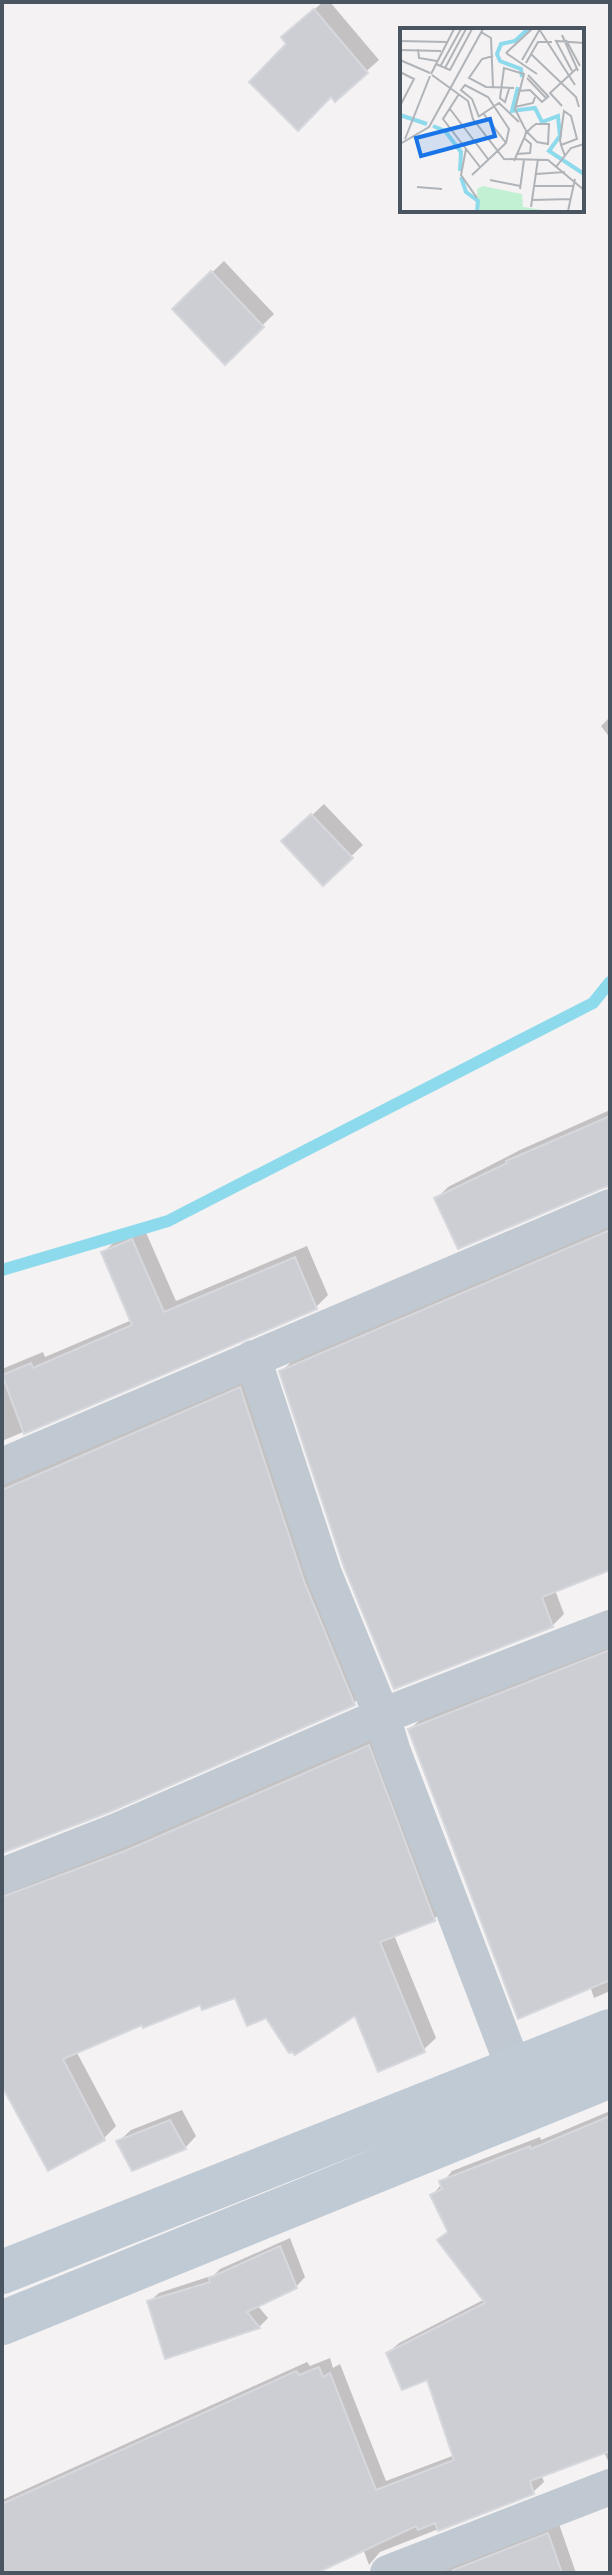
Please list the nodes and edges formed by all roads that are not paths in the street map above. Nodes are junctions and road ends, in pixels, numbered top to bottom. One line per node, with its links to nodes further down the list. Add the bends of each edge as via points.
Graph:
1 (610, 1207): 2 (street)
2 (253, 1358): 3 (street); 5 (street, via 324,1574)
3 (2, 1466)
4 (610, 1628): 5 (street)
5 (382, 1716): 6 (street); 9 (street)
6 (2, 1876)
7 (610, 2031): 9 (street)
8 (610, 2076): 9 (street)
9 (522, 2090): 10 (street, via 371,2125); 11 (street)
10 (2, 2272)
11 (2, 2323)
12 (610, 2487): 13 (street)
13 (388, 2573)

